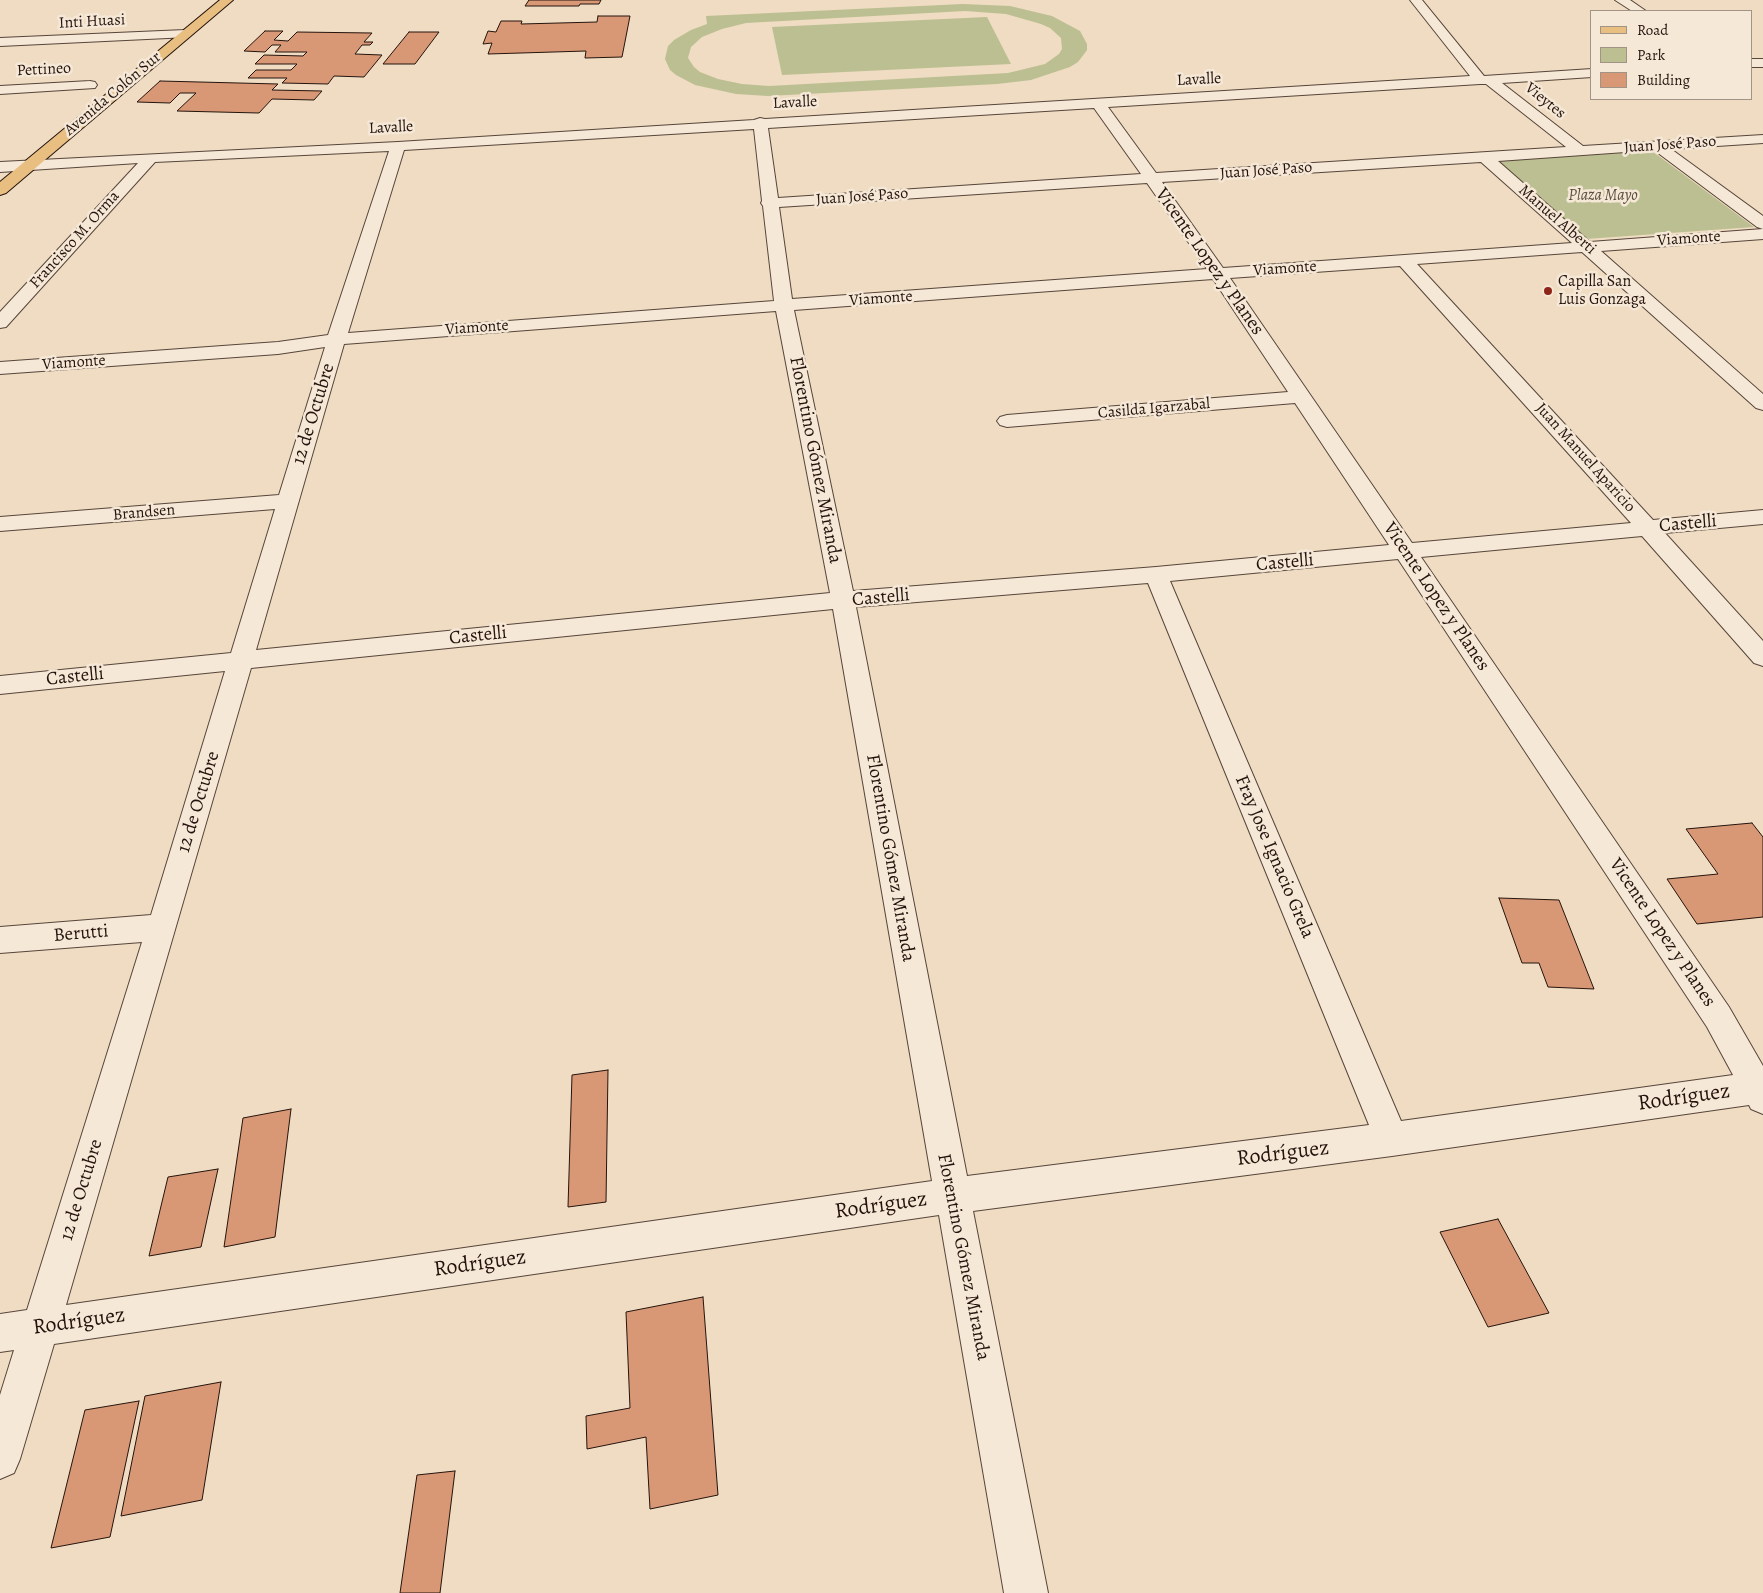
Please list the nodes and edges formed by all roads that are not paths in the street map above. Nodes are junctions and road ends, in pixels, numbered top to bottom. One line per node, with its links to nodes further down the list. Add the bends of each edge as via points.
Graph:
1 (227, 0): 5 (main road, Avenida Colón Sur)
2 (1416, 0): 8 (street, Vieytes)
3 (1620, 0): 4 (street)
4 (1638, 10)
5 (185, 34): 6 (street, Inti Huasi); 19 (main road, Avenida Colón Sur)
6 (0, 42)
7 (1590, 73): 8 (street, Lavalle)
8 (1485, 80): 11 (street, Lavalle); 16 (street, Vieytes)
9 (90, 85): 10 (street, Pettineo)
10 (0, 90)
11 (1098, 103): 12 (street, Lavalle); 21 (street, Vicente Lopez y Planes)
12 (760, 122): 15 (street, Lavalle); 23 (street, Florentino Gómez Miranda)
13 (1763, 139): 14 (street, Juan José Paso)
14 (1656, 145): 16 (street, Juan José Paso); 24 (street)
15 (398, 146): 18 (street, Lavalle); 31 (street, 12 de Octubre)
16 (1579, 150): 17 (street, Juan José Paso)
17 (1485, 157): 21 (street, Juan José Paso); 26 (street, Manuel Alberti)
18 (150, 158): 19 (street, Lavalle); 30 (street, Francisco M. Orma)
19 (29, 164): 20 (street, Lavalle); 22 (main road, Avenida Colón Sur)
20 (0, 167)
21 (1152, 179): 23 (street, Juan José Paso); 28 (street, Vicente Lopez y Planes)
22 (0, 190)
23 (769, 203): 29 (street, Florentino Gómez Miranda)
24 (1763, 224)
25 (1763, 234): 26 (street, Viamonte)
26 (1587, 246): 27 (street, Viamonte); 34 (street, Manuel Alberti)
27 (1404, 261): 28 (street, Viamonte); 39 (street, Juan Manuel Aparicio)
28 (1218, 273): 29 (street, Viamonte); 33 (street, Vicente Lopez y Planes)
29 (784, 306): 31 (street, Viamonte); 42 (street, Florentino Gómez Miranda)
30 (0, 323)
31 (336, 340): 32 (street, Viamonte, via 278,348); 36 (street, 12 de Octubre)
32 (0, 368)
33 (1302, 397): 35 (street, Casilda Igarzabal); 40 (street, Vicente Lopez y Planes)
34 (1763, 404)
35 (1007, 422)
36 (288, 501): 38 (street, Brandsen); 44 (street, 12 de Octubre)
37 (1763, 517): 39 (street, Castelli)
38 (0, 524)
39 (1648, 528): 40 (street, Castelli); 43 (street, Juan Manuel Aparicio)
40 (1405, 552): 41 (street, Castelli); 48 (street, Vicente Lopez y Planes, via 1718,1017)
41 (1156, 575): 42 (street, Castelli); 49 (street, Fray Jose Ignacio Grela)
42 (843, 601): 44 (street, Castelli); 50 (street, Florentino Gómez Miranda)
43 (1763, 657)
44 (242, 660): 45 (street, Castelli); 46 (street, 12 de Octubre)
45 (0, 685)
46 (162, 927): 47 (street, Berutti); 51 (street, 12 de Octubre)
47 (0, 940)
48 (1761, 1091): 49 (street, Rodríguez)
49 (1392, 1140): 50 (street, Rodríguez)
50 (951, 1196): 51 (street, Rodríguez); 54 (street, Florentino Gómez Miranda)
51 (39, 1328): 52 (street, Rodríguez); 53 (street, 12 de Octubre)
52 (0, 1333)
53 (0, 1459)
54 (1026, 1593)

